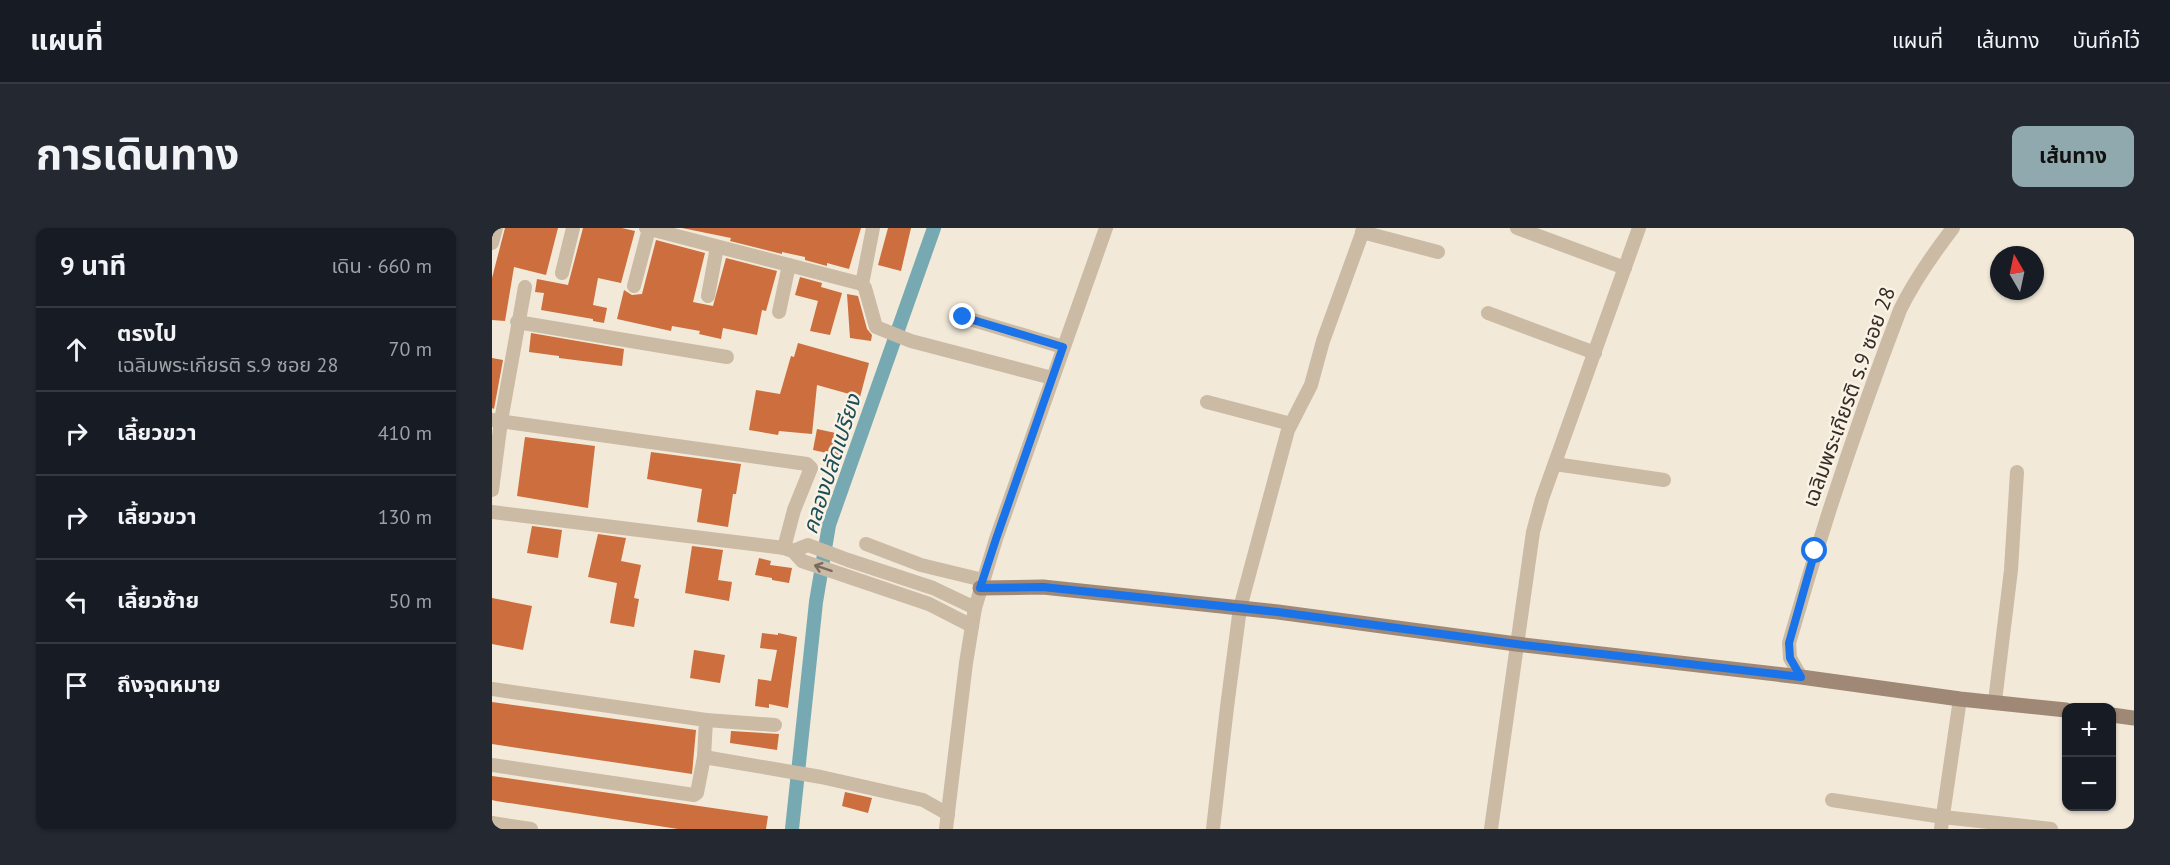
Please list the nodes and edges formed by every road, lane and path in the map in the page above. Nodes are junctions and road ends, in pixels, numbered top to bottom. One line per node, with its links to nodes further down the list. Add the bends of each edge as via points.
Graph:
1 (496, 228): 11 (street)
2 (573, 228): 16 (street)
3 (648, 228): 10 (street); 18 (street)
4 (873, 228): 17 (street)
5 (1106, 228): 25 (street)
6 (1516, 228): 15 (street)
7 (1639, 228): 15 (street)
8 (1953, 228): 48 (street, เฉลิมพระเกียรติ ร.9 ซอย 28, via 1910,288 1849,449 1789,643 1790,658)
9 (1363, 230): 13 (street); 31 (street, via 1309,391)
10 (698, 235): 12 (street)
11 (492, 243)
12 (717, 247): 14 (street); 20 (street)
13 (1438, 252)
14 (789, 265): 17 (street); 21 (street)
15 (1625, 268): 26 (street)
16 (562, 273)
17 (862, 284): 28 (street, via 876,327 911,341)
18 (634, 286)
19 (525, 287): 24 (street)
20 (708, 296)
21 (780, 312)
22 (1488, 313): 26 (street)
23 (963, 317): 25 (street)
24 (517, 322): 27 (street); 30 (street)
25 (1063, 347): 28 (street)
26 (1595, 353): 32 (street)
27 (727, 357)
28 (1052, 378): 40 (street)
29 (1207, 402): 31 (street)
30 (496, 421): 35 (street); 38 (street, via 807,464 811,468 794,510)
31 (1291, 424): 45 (street)
32 (1555, 464): 34 (street); 47 (street, via 1533,532)
33 (2017, 472): 51 (street, via 2011,570)
34 (1664, 480)
35 (492, 490)
36 (492, 512): 38 (street)
37 (866, 543): 40 (street)
38 (793, 553): 39 (street, via 808,545); 41 (street, one-way to 38)
39 (884, 572): 41 (street); 42 (street)
40 (981, 584): 44 (street); 45 (street)
41 (881, 587): 43 (street)
42 (933, 588): 43 (street); 44 (street)
43 (929, 604): 46 (street)
44 (975, 608): 46 (street)
45 (1240, 608): 47 (street); 65 (street)
46 (972, 626): 60 (street)
47 (1516, 644): 48 (street); 66 (street)
48 (1801, 677): 50 (street)
49 (492, 689): 55 (street)
50 (1960, 699): 51 (street); 62 (street)
51 (1995, 701): 52 (street)
52 (2062, 709)
53 (2116, 716): 54 (street)
54 (2134, 718)
55 (706, 720): 56 (street); 57 (street)
56 (775, 725)
57 (704, 757): 58 (street, via 694,795); 60 (street, via 923,800)
58 (492, 765)
59 (1832, 800): 62 (street)
60 (948, 814): 64 (street)
61 (492, 823): 63 (street)
62 (1942, 823): 67 (street)
63 (531, 829)
64 (946, 829)
65 (1214, 829)
66 (1491, 829)
67 (2051, 829)

